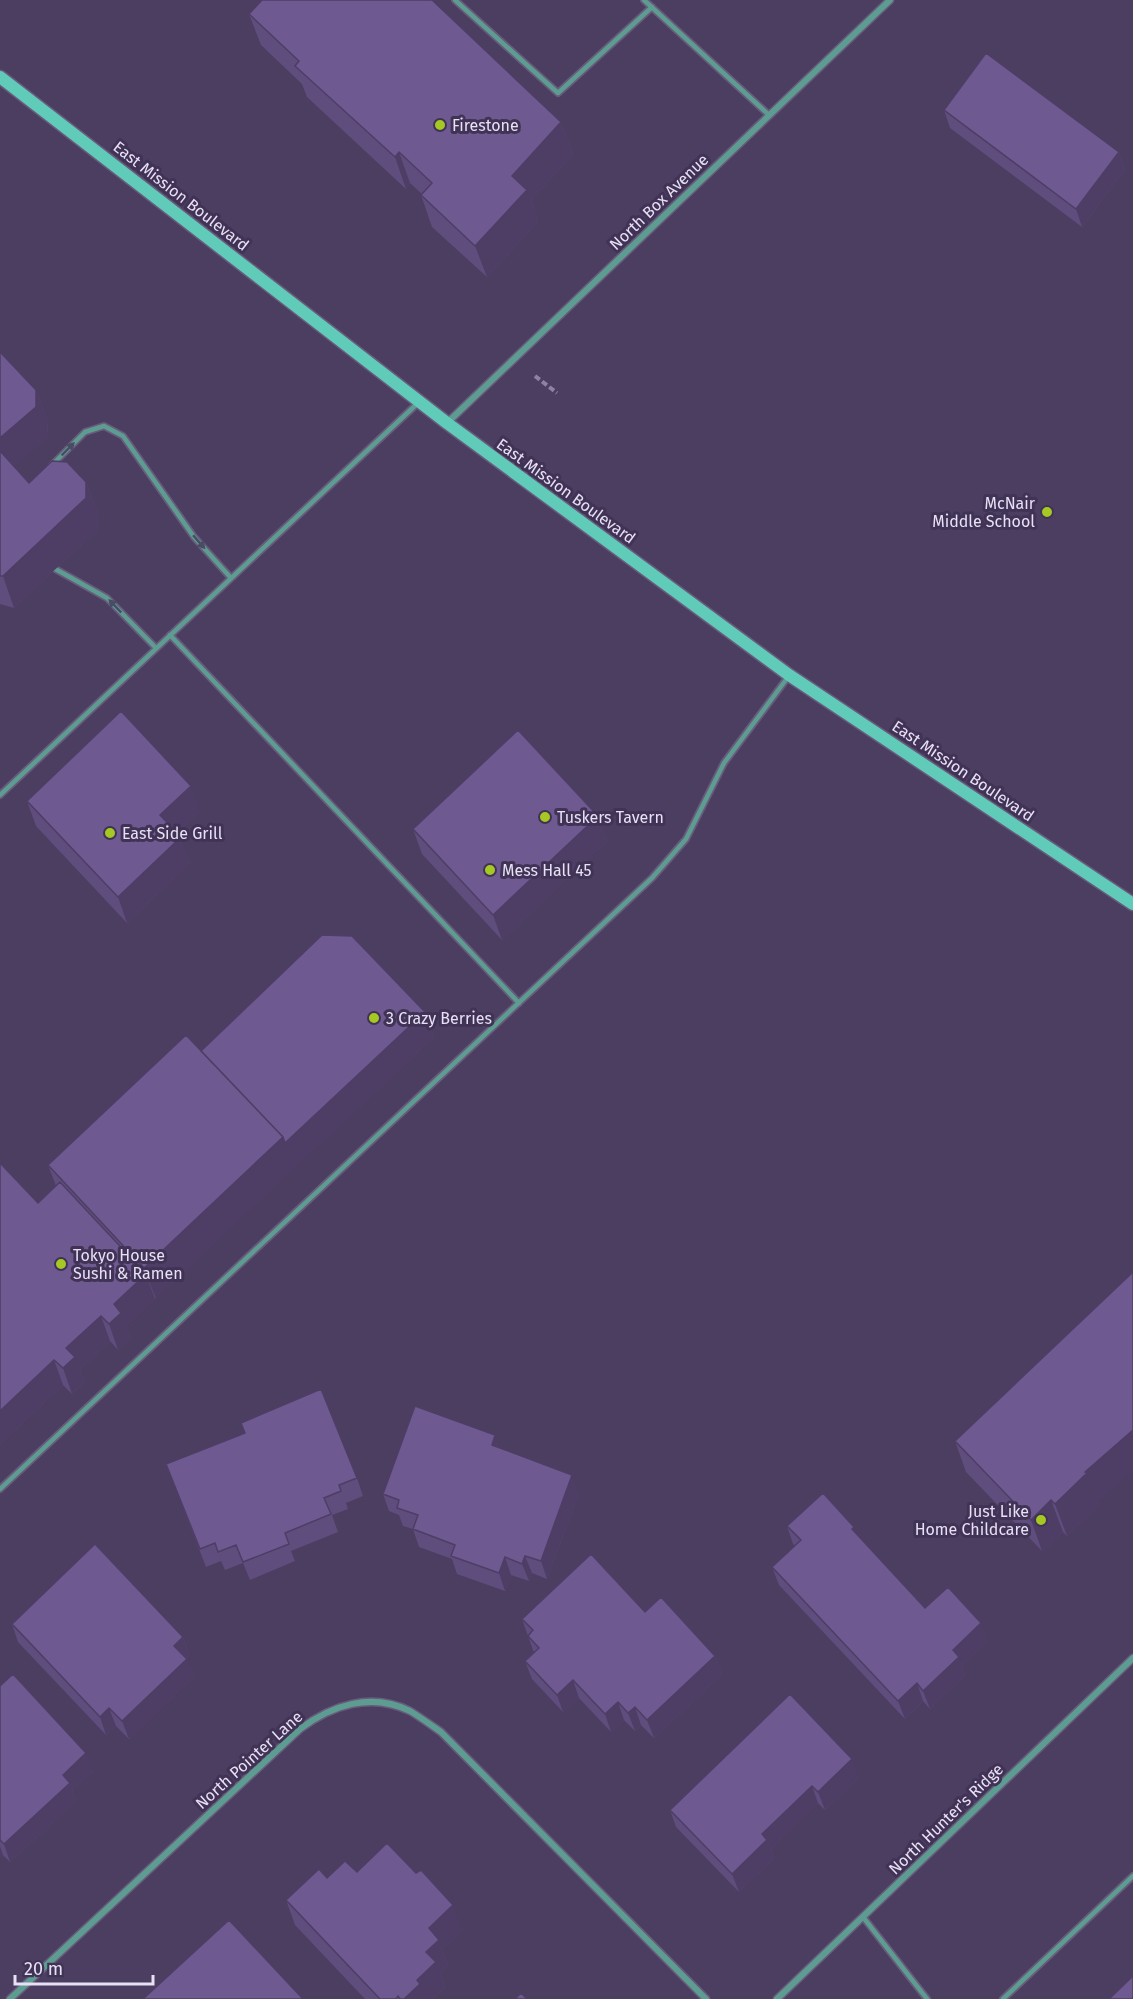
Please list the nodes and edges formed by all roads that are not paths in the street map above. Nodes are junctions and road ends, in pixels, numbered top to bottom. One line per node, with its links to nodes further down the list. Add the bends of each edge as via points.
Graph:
1 (455, 0): 4 (lane, via 558,93)
2 (644, 0): 4 (lane)
3 (890, 0): 6 (street, North Box Avenue)
4 (652, 7): 6 (lane)
5 (0, 77): 7 (main road, East Mission Boulevard)
6 (769, 115): 8 (street, North Box Avenue)
7 (419, 402): 8 (main road, East Mission Boulevard); 11 (lane)
8 (447, 423): 14 (main road, East Mission Boulevard)
9 (46, 471): 11 (lane, one-way to 11, via 85,432 104,426 123,436 194,537)
10 (39, 561): 13 (lane, one-way to 10, via 107,598)
11 (231, 578): 12 (lane)
12 (170, 635): 13 (lane); 17 (lane)
13 (156, 648): 15 (lane)
14 (789, 675): 16 (main road, East Mission Boulevard); 17 (lane, via 724,763 686,839 652,878)
15 (0, 795)
16 (1133, 904)
17 (519, 1003): 18 (lane)
18 (0, 1489)
19 (1133, 1658): 21 (street, North Hunter's Ridge)
20 (1133, 1875): 26 (lane)
21 (863, 1917): 24 (street, North Hunter's Ridge); 25 (lane)
22 (10, 1999): 23 (street, North Pointer Lane, via 300,1729 322,1713 350,1704 379,1702 409,1710 441,1732)
23 (706, 1999)
24 (777, 1999)
25 (927, 1999)
26 (1003, 1999)

